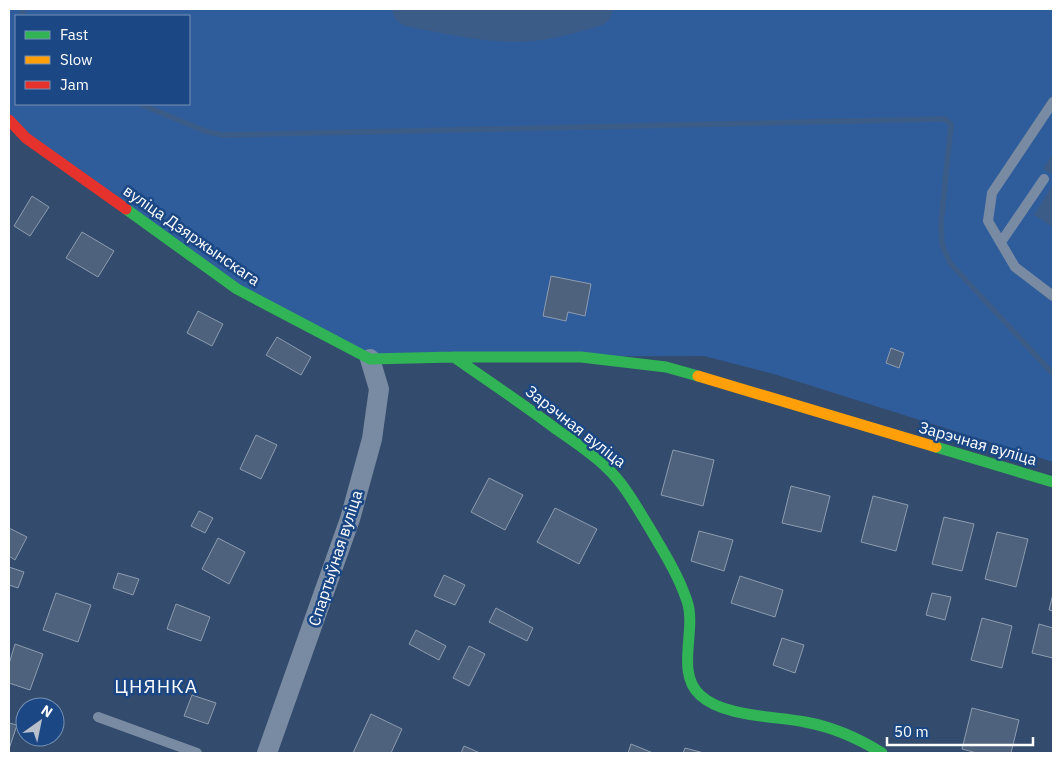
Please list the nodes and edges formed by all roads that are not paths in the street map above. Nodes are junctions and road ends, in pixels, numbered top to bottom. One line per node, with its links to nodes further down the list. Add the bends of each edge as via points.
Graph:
1 (1053, 102): 4 (lane, via 992,193 988,221)
2 (9, 120): 7 (street, вуліца Дзяржынскага, via 26,138 237,289)
3 (1044, 179): 4 (lane)
4 (1001, 242): 5 (lane, via 1016,267)
5 (1053, 296)
6 (454, 356): 7 (street, Зарэчная вуліца); 8 (street, Зарэчная вуліца, via 581,357 666,368); 12 (street, Зарэчная вуліца, via 592,456 630,494 675,572 688,604 691,625 687,670 690,682 700,695 730,710 807,722 834,730 859,739)
7 (370, 358): 11 (street, Спартыўная вуліца, via 379,389 372,439 350,519)
8 (1053, 482)
9 (98, 717): 10 (lane)
10 (197, 753)
11 (267, 753)
12 (882, 753)

